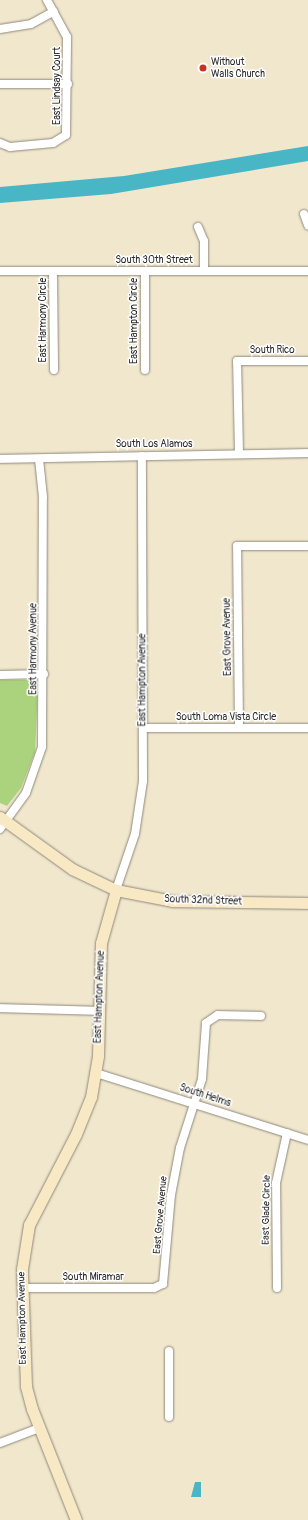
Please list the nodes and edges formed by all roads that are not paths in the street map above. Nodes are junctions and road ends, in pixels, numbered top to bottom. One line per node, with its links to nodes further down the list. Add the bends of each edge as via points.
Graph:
1 (47, 0): 2 (street, East Lindsay Court)
2 (54, 11): 3 (street, via 31,24); 5 (street, East Lindsay Court, via 67,37)
3 (0, 29)
4 (0, 84): 5 (street)
5 (68, 84): 6 (street, East Lindsay Court, via 68,127 64,139 15,146)
6 (0, 142)
7 (304, 214): 8 (street)
8 (308, 225)
9 (198, 227): 13 (street, via 204,241)
10 (0, 271): 11 (street, South 30th Street)
11 (53, 271): 12 (street, South 30th Street); 16 (street, East Harmony Circle)
12 (145, 271): 13 (street, South 30th Street); 17 (street, East Hampton Circle)
13 (204, 271): 14 (street, South 30th Street)
14 (308, 271)
15 (308, 361): 18 (street, South Rico, via 236,361)
16 (54, 370)
17 (145, 370)
18 (239, 453): 19 (street, South Los Alamos); 20 (street, South Los Alamos)
19 (308, 453)
20 (142, 456): 22 (street, South Los Alamos, via 70,455); 26 (street, East Hampton Avenue)
21 (0, 459): 22 (street, South Los Alamos)
22 (39, 459): 24 (street, East Harmony Avenue, via 43,497)
23 (308, 546): 27 (street, East Grove Avenue, via 237,546)
24 (44, 674): 25 (street); 29 (street, East Harmony Avenue, via 42,747 26,793)
25 (0, 675)
26 (143, 728): 27 (street, South Loma Vista Circle); 30 (street, East Hampton Avenue, via 141,808)
27 (239, 728): 28 (street, South Loma Vista Circle)
28 (308, 728)
29 (2, 822): 30 (street, South 32nd Street, via 72,869)
30 (116, 890): 31 (street, South 32nd Street, via 179,901); 33 (street, East Hampton Avenue, via 101,943)
31 (308, 903)
32 (0, 1008): 33 (street)
33 (100, 1011): 35 (street, East Hampton Avenue)
34 (261, 1016): 36 (street, East Grove Avenue, via 218,1015 208,1019 204,1066)
35 (96, 1074): 36 (street, South Helms); 40 (street, East Hampton Avenue, via 76,1134 29,1225)
36 (194, 1102): 37 (street, South Helms); 39 (street, East Grove Avenue, via 173,1180)
37 (287, 1133): 38 (street, South Helms); 41 (street, East Glade Circle, via 276,1191)
38 (308, 1140)
39 (163, 1284): 40 (street, South Miramar, via 154,1288)
40 (22, 1288): 44 (street, East Hampton Avenue, via 26,1386)
41 (277, 1288)
42 (170, 1351): 43 (street)
43 (169, 1417)
44 (39, 1428): 45 (street); 46 (street, East Hampton Avenue)
45 (0, 1443)
46 (76, 1520)

